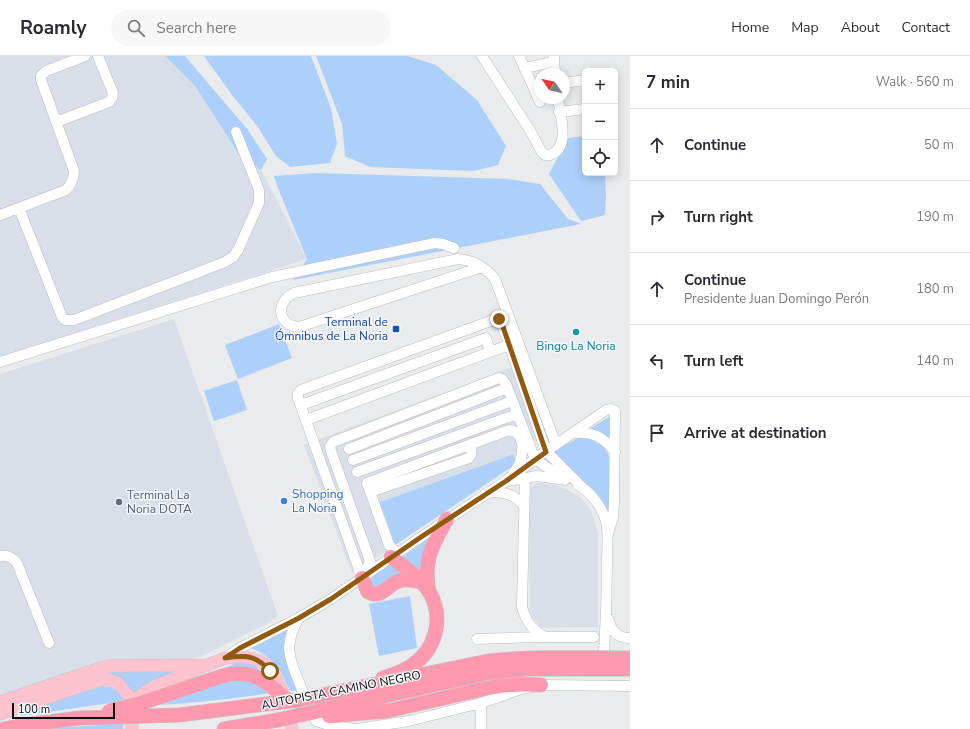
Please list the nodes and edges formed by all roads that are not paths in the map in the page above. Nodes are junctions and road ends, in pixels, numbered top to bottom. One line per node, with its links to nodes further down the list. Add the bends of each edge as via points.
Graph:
1 (85, 56): 13 (street, via 46,71 41,76)
2 (98, 56): 13 (street, via 113,94 112,98 109,102)
3 (482, 56): 12 (street, via 541,151 546,155 554,154 561,146 563,138)
4 (519, 56): 6 (street)
5 (554, 59): 6 (street)
6 (524, 68): 9 (street)
7 (582, 80): 8 (street)
8 (570, 82)
9 (534, 89)
10 (558, 104): 12 (street)
11 (582, 109): 12 (street)
12 (559, 112)
13 (56, 122): 15 (street, via 74,171 70,187)
14 (236, 132): 15 (street, via 260,198 233,257 74,320 65,320 62,316)
15 (19, 208): 16 (street)
16 (0, 215)
17 (454, 248): 21 (street, via 435,243 282,275)
18 (482, 267): 18 (street, via 469,260 458,259 294,293 283,302 281,313 289,325 299,327); 29 (street, via 495,279)
19 (509, 345): 20 (street); 24 (street, via 501,321 496,319 301,390 298,398); 31 (street)
20 (490, 351): 24 (street, via 486,338); 26 (street)
21 (0, 362)
22 (507, 388): 23 (street); 28 (street, via 499,378); 30 (street)
23 (512, 401): 25 (street); 34 (street)
24 (301, 405): 26 (street)
25 (517, 414): 33 (street); 35 (street)
26 (306, 420): 46 (street)
27 (573, 433): 29 (street); 32 (street, via 591,433 609,444); 32 (street, via 606,410 615,411)
28 (345, 437): 30 (street); 46 (street, via 333,442 330,447 370,561)
29 (556, 445): 31 (street)
30 (349, 449): 34 (street)
31 (546, 452): 33 (street); 39 (street)
32 (615, 452): 43 (street, via 614,510)
33 (535, 459): 37 (street); 38 (street)
34 (353, 460): 35 (street)
35 (357, 472): 44 (street, via 385,551)
36 (525, 478): 37 (street, via 547,476); 38 (street); 41 (street)
37 (565, 480): 39 (street)
38 (506, 481): 40 (street); 44 (street, via 518,468 522,453 520,436 509,430 472,445 469,458 370,492)
39 (583, 488): 43 (street, via 602,511)
40 (490, 492): 41 (street, via 509,494); 42 (street)
41 (524, 506): 50 (street, via 522,607 529,624)
42 (448, 519): 44 (street); 47 (highway, via 428,558)
43 (608, 534): 48 (street)
44 (394, 555): 46 (street); 47 (highway)
45 (0, 556): 54 (street, via 8,557 17,563)
46 (362, 578): 47 (highway, via 368,592 376,595 403,580 411,580); 49 (street)
47 (425, 587): 65 (highway, bridge, via 437,612 437,627 432,644 421,659 406,670)
48 (606, 612): 52 (street, via 613,632 620,637); 55 (street)
49 (299, 618): 56 (street); 64 (street, via 292,630 289,651)
50 (546, 637): 51 (street); 53 (street)
51 (594, 637)
52 (630, 638)
53 (477, 639)
54 (50, 643)
55 (604, 652)
56 (225, 658): 58 (main road); 66 (main road, via 246,656 261,661 278,681)
57 (630, 658): 65 (highway, AUTOPISTA CAMINO NEGRO, bridge, via 488,661)
58 (208, 665): 67 (main road, via 111,666); 69 (main road, via 161,683 143,693 138,697)
59 (630, 669): 73 (highway, AUTOPISTA CAMINO NEGRO, bridge, via 528,669 487,673)
60 (597, 678): 62 (street)
61 (541, 685): 62 (street); 68 (street); 73 (highway, bridge, via 497,685 387,711)
62 (577, 686): 63 (street)
63 (630, 686)
64 (302, 690)
65 (344, 690): 71 (highway, AUTOPISTA CAMINO NEGRO, bridge, via 298,700 230,709)
66 (285, 698): 71 (highway, bridge, via 257,676 236,673 139,704)
67 (0, 702)
68 (481, 703): 77 (street, via 409,721); 78 (street)
69 (131, 713): 70 (main road, via 128,695 118,683 104,680); 74 (main road)
70 (0, 714)
71 (80, 718): 75 (highway, AUTOPISTA CAMINO NEGRO)
72 (316, 721): 77 (street)
73 (287, 725): 76 (highway, AUTOPISTA CAMINO NEGRO)
74 (131, 728)
75 (4, 729)
76 (224, 729)
77 (356, 729)
78 (481, 729)

